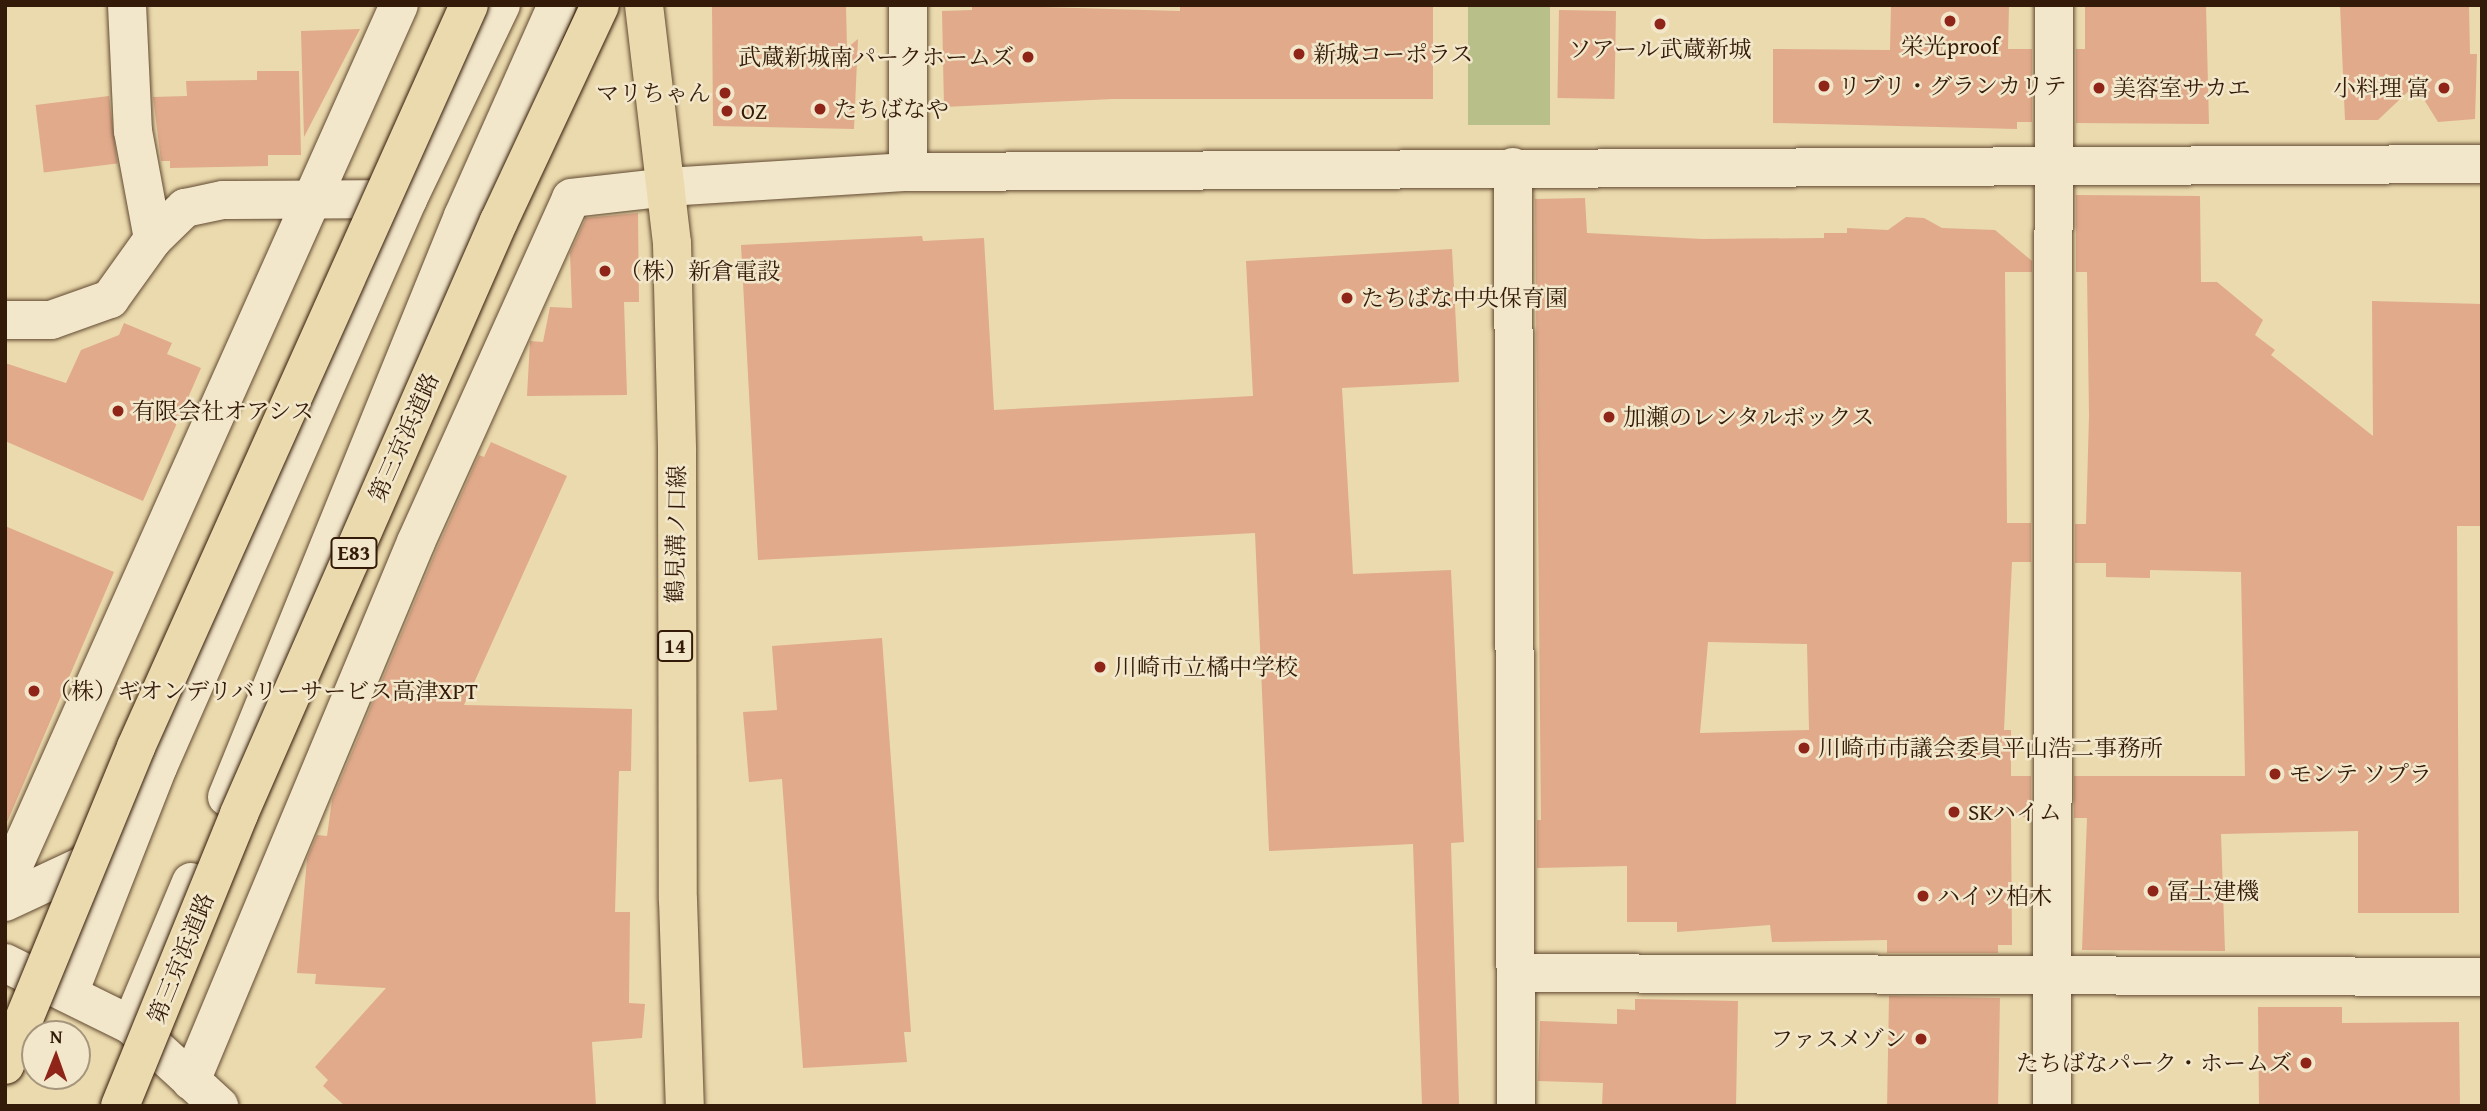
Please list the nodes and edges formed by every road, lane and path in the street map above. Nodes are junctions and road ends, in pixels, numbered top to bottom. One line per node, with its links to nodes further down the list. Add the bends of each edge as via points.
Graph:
1 (127, 5): 17 (street, via 132,131)
2 (399, 5): 16 (street)
3 (469, 5): 27 (main road, bridge, via 136,747)
4 (501, 5): 15 (street)
5 (557, 5): 26 (street, via 463,216)
6 (600, 5): 29 (main road, 第三京浜道路 / E83, bridge, via 499,221 256,776)
7 (644, 5): 14 (main road, 鶴見溝ノ口線 / 14)
8 (908, 5): 13 (street)
9 (2054, 5): 11 (street)
10 (2482, 164): 11 (street)
11 (2055, 165): 12 (street); 24 (street)
12 (1513, 167): 13 (street); 22 (street)
13 (908, 172): 14 (street)
14 (667, 187): 28 (street, via 571,198 405,567); 31 (main road, 鶴見溝ノ口線 / 14, via 677,451 677,785)
15 (408, 199): 16 (street); 19 (street)
16 (308, 201): 17 (street, via 223,200 185,208); 20 (street)
17 (153, 239): 18 (street, via 110,299 51,320)
18 (5, 320)
19 (127, 845): 20 (street); 25 (street)
20 (7, 889)
21 (6, 964): 25 (street)
22 (1516, 973): 24 (street); 32 (street)
23 (2482, 977): 24 (street)
24 (2052, 978): 33 (street)
25 (69, 993): 26 (street)
26 (131, 1025): 28 (street)
27 (5, 1065)
28 (191, 1081): 30 (street)
29 (120, 1106)
30 (219, 1106)
31 (685, 1106)
32 (1517, 1106)
33 (2052, 1106)

